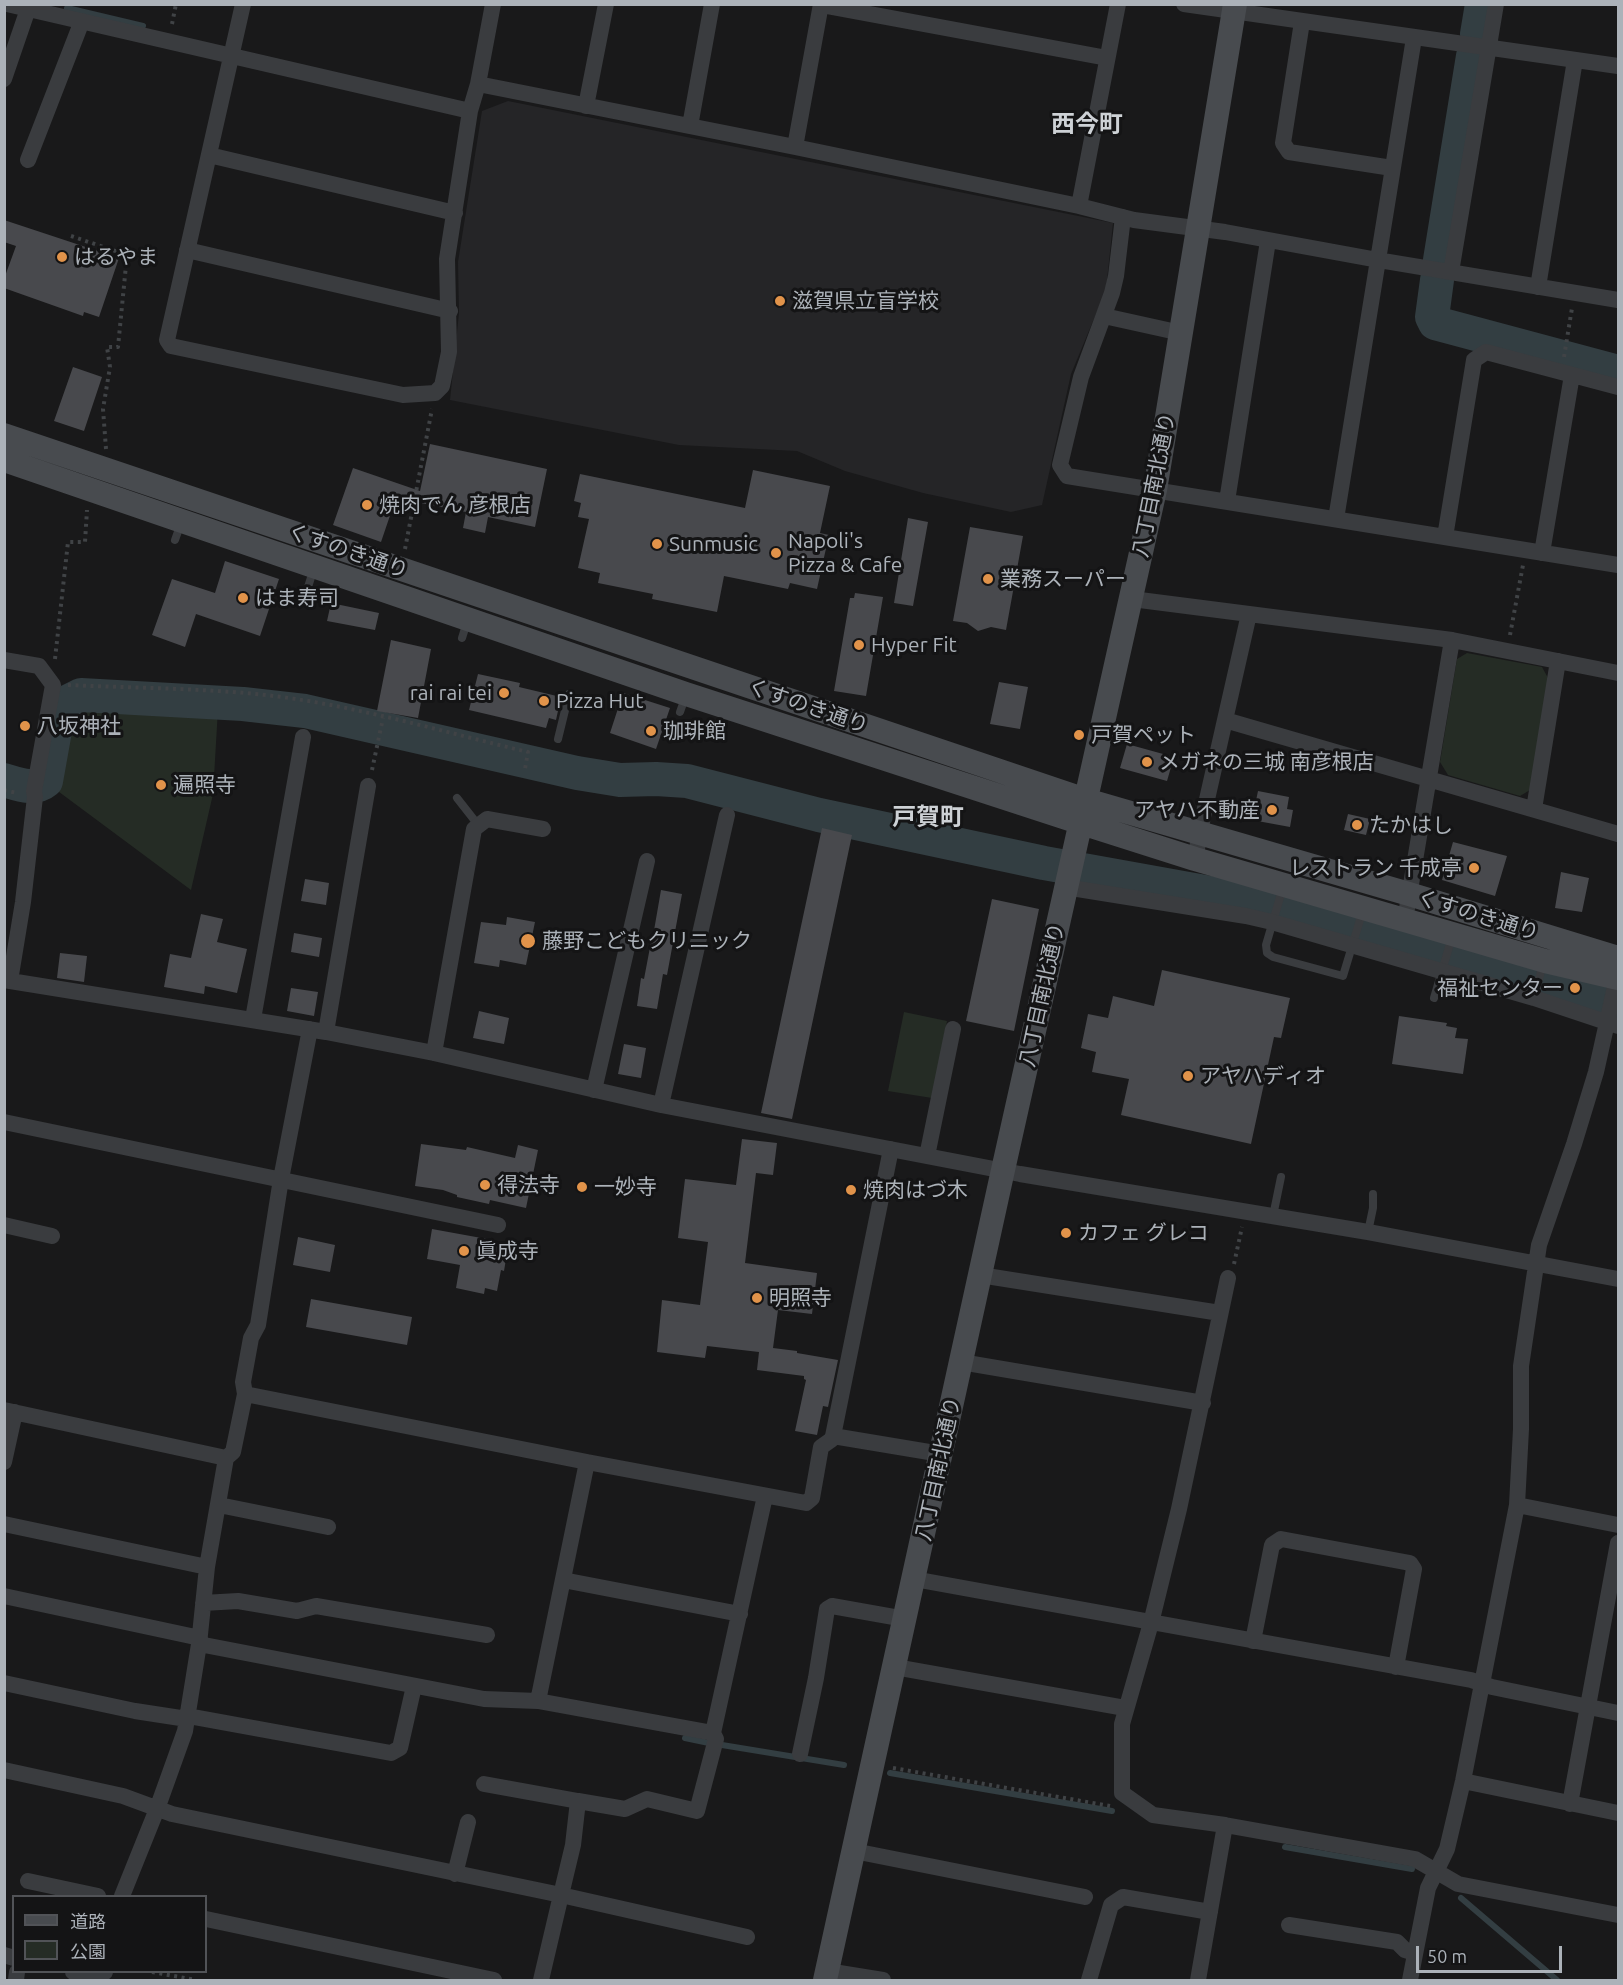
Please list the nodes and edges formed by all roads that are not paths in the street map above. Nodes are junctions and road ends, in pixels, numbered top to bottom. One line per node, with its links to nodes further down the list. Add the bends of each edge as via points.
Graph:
1 (7, 4): 11 (street)
2 (243, 4): 16 (street)
3 (494, 4): 21 (street)
4 (606, 4): 22 (street)
5 (712, 4): 24 (street)
6 (1118, 4): 17 (street)
7 (1184, 4): 10 (street)
8 (1496, 4): 15 (street)
9 (821, 5): 17 (street); 25 (street)
10 (1235, 8): 13 (street); 32 (main road, 八丁目南北通り)
11 (28, 9): 12 (street); 20 (street)
12 (82, 21): 16 (street); 27 (street)
13 (1302, 22): 14 (street); 28 (street, via 1283,142 1289,152)
14 (1413, 38): 15 (street); 28 (street)
15 (1488, 47): 18 (street); 36 (street)
16 (232, 56): 23 (street); 26 (street)
17 (1107, 58): 29 (street)
18 (1575, 60): 19 (street); 37 (street)
19 (1618, 66)
20 (4, 79)
21 (478, 84): 22 (street); 23 (street)
22 (586, 106): 24 (street)
23 (470, 111): 30 (street)
24 (690, 126): 25 (street)
25 (795, 147): 29 (street)
26 (209, 155): 30 (street); 34 (street)
27 (28, 160)
28 (1392, 168): 35 (street)
29 (1079, 206): 31 (street)
30 (455, 213): 39 (street, via 447,259)
31 (1123, 217): 32 (street); 40 (street, via 1116,276)
32 (1198, 230): 33 (street); 41 (main road, 八丁目南北通り)
33 (1268, 241): 35 (street); 47 (street)
34 (187, 250): 39 (street); 39 (street, via 167,340 171,346 230,360 403,395 435,393 442,386 449,352)
35 (1378, 260): 36 (street); 48 (street)
36 (1451, 272): 37 (street)
37 (1538, 287): 38 (street)
38 (1618, 300)
39 (450, 311)
40 (1104, 316): 41 (street); 46 (street, via 1081,377 1060,465 1066,476)
41 (1181, 333): 46 (main road, 八丁目南北通り)
42 (1572, 375): 43 (street); 49 (street, via 1486,352 1474,360); 50 (street)
43 (1618, 387)
44 (4, 435): 66 (main road, くすのき通り)
45 (4, 460): 66 (main road, くすのき通り, via 179,530 683,703)
46 (1155, 490): 47 (street); 52 (main road, 八丁目南北通り)
47 (1227, 501): 48 (street)
48 (1336, 519): 49 (street)
49 (1445, 537): 50 (street)
50 (1534, 551): 51 (street)
51 (1618, 565)
52 (1132, 599): 53 (street); 66 (main road, 八丁目南北通り)
53 (1249, 614): 54 (street); 59 (street)
54 (1452, 640): 56 (street); 62 (street)
55 (4, 660): 84 (street, via 39,666 48,679 23,902)
56 (1558, 661): 57 (street); 65 (street)
57 (1618, 673)
58 (569, 694): 61 (lane)
59 (1225, 720): 62 (street); 70 (street)
60 (303, 737): 88 (street)
61 (558, 739)
62 (1429, 779): 65 (street); 76 (street)
63 (368, 786): 90 (street)
64 (457, 798): 68 (lane)
65 (1534, 809): 71 (street)
66 (1084, 812): 70 (main road, くすのき通り); 72 (main road, くすのき通り); 74 (main road, 八丁目南北通り)
67 (726, 815): 93 (street)
68 (479, 826): 69 (street, via 487,819); 91 (street, via 474,830 447,998)
69 (543, 829)
70 (1200, 833): 72 (street); 76 (main road, くすのき通り)
71 (1618, 834)
72 (1195, 859): 75 (main road, くすのき通り)
73 (647, 861): 92 (street)
74 (1068, 875): 78 (street); 97 (main road, 八丁目南北通り)
75 (1281, 892): 77 (main road, くすのき通り); 78 (lane)
76 (1409, 894): 79 (street); 85 (main road, くすのき通り)
77 (1361, 915): 79 (main road, くすのき通り); 81 (lane)
78 (1273, 918): 81 (street); 81 (lane, via 1266,945 1267,953 1273,957 1343,976)
79 (1405, 920): 80 (main road, くすのき通り)
80 (1451, 941): 82 (lane); 83 (main road, くすのき通り)
81 (1353, 942): 82 (street)
82 (1443, 968): 86 (street); 87 (lane)
83 (1542, 968): 85 (main road, くすのき通り); 86 (lane)
84 (7, 981): 88 (street)
85 (1614, 993): 86 (street); 106 (street, via 1596,1072)
86 (1534, 995)
87 (1434, 998)
88 (253, 1019): 90 (street)
89 (953, 1029): 96 (street)
90 (318, 1031): 91 (street); 99 (street)
91 (434, 1053): 92 (street, via 545,1074)
92 (594, 1090): 93 (street)
93 (661, 1105): 95 (street)
94 (4, 1122): 99 (street)
95 (891, 1149): 96 (street); 115 (street)
96 (927, 1156): 97 (street)
97 (1002, 1170): 101 (street); 107 (main road, 八丁目南北通り)
98 (1281, 1177): 101 (lane)
99 (281, 1179): 103 (street); 112 (street, via 258,1325 251,1338 243,1383)
100 (1373, 1194): 104 (lane)
101 (1273, 1216): 104 (street)
102 (4, 1225): 105 (street)
103 (498, 1225)
104 (1368, 1232): 106 (street)
105 (52, 1236)
106 (1535, 1263): 109 (street); 122 (street, via 1521,1366)
107 (980, 1275): 110 (street); 111 (main road, 八丁目南北通り)
108 (1228, 1278): 110 (street)
109 (1618, 1280)
110 (1220, 1313): 113 (street)
111 (961, 1362): 113 (street); 116 (main road, 八丁目南北通り)
112 (245, 1394): 117 (street, via 233,1452); 119 (street)
113 (1203, 1403): 134 (street)
114 (10, 1411): 117 (street); 118 (street)
115 (833, 1436): 116 (street); 120 (street, via 821,1447 812,1498 806,1503)
116 (941, 1454): 128 (main road, 八丁目南北通り)
117 (226, 1458): 121 (street)
118 (4, 1462)
119 (587, 1462): 120 (street); 129 (street)
120 (765, 1496): 132 (street)
121 (219, 1505): 125 (street); 127 (street)
122 (1517, 1505): 124 (street); 141 (street)
123 (4, 1524): 127 (street)
124 (1618, 1525)
125 (328, 1527)
126 (1618, 1543): 144 (street)
127 (207, 1567): 131 (street)
128 (914, 1579): 133 (main road, 八丁目南北通り); 134 (street)
129 (563, 1580): 132 (street); 143 (street)
130 (4, 1596): 136 (street)
131 (203, 1603): 135 (street, via 238,1601 297,1611 316,1606); 136 (street)
132 (740, 1614): 148 (street)
133 (905, 1619): 139 (main road, 八丁目南北通り); 149 (street, via 832,1606 827,1609)
134 (1151, 1623): 137 (street); 145 (street)
135 (487, 1635)
136 (199, 1641): 142 (street); 147 (street)
137 (1253, 1641): 138 (street); 138 (street, via 1272,1545 1281,1539 1410,1563 1414,1569)
138 (1396, 1666): 141 (street)
139 (895, 1667): 145 (street); 159 (main road, 八丁目南北通り)
140 (4, 1683): 147 (street, via 135,1711)
141 (1483, 1684): 144 (street); 151 (street)
142 (414, 1686): 143 (street, via 484,1699); 147 (street, via 400,1748 391,1753)
143 (538, 1701): 148 (street)
144 (1587, 1707): 146 (street); 154 (street)
145 (1125, 1708): 158 (street, via 1122,1793 1153,1815)
146 (1618, 1713)
147 (188, 1718): 155 (street)
148 (713, 1733): 153 (street, via 716,1739 697,1811 647,1799 625,1809)
149 (800, 1754)
150 (4, 1770): 155 (street, via 123,1797)
151 (1462, 1781): 154 (street); 160 (street, via 1447,1849)
152 (484, 1784): 153 (street)
153 (578, 1801): 165 (street)
154 (1570, 1804): 156 (street)
155 (157, 1809): 161 (street); 164 (street)
156 (1618, 1813)
157 (468, 1822): 161 (street)
158 (1226, 1825): 160 (street, via 1415,1859); 167 (street)
159 (854, 1851): 166 (street); 173 (main road, 八丁目南北通り)
160 (1437, 1870): 168 (street, via 1458,1884); 172 (street, via 1428,1888)
161 (455, 1874): 165 (street)
162 (28, 1881): 163 (street)
163 (93, 1895)
164 (122, 1895)
165 (561, 1895): 171 (street); 175 (street)
166 (1085, 1897)
167 (1210, 1912): 177 (street, via 1123,1897 1111,1905); 178 (street)
168 (1618, 1915)
169 (207, 1919): 174 (street)
170 (1289, 1925): 172 (street, via 1397,1942)
171 (747, 1937)
172 (1415, 1953): 179 (street)
173 (826, 1976): 176 (street)
174 (494, 1980)
175 (541, 1980)
176 (883, 1980)
177 (1089, 1980)
178 (1198, 1980)
179 (1410, 1980)

